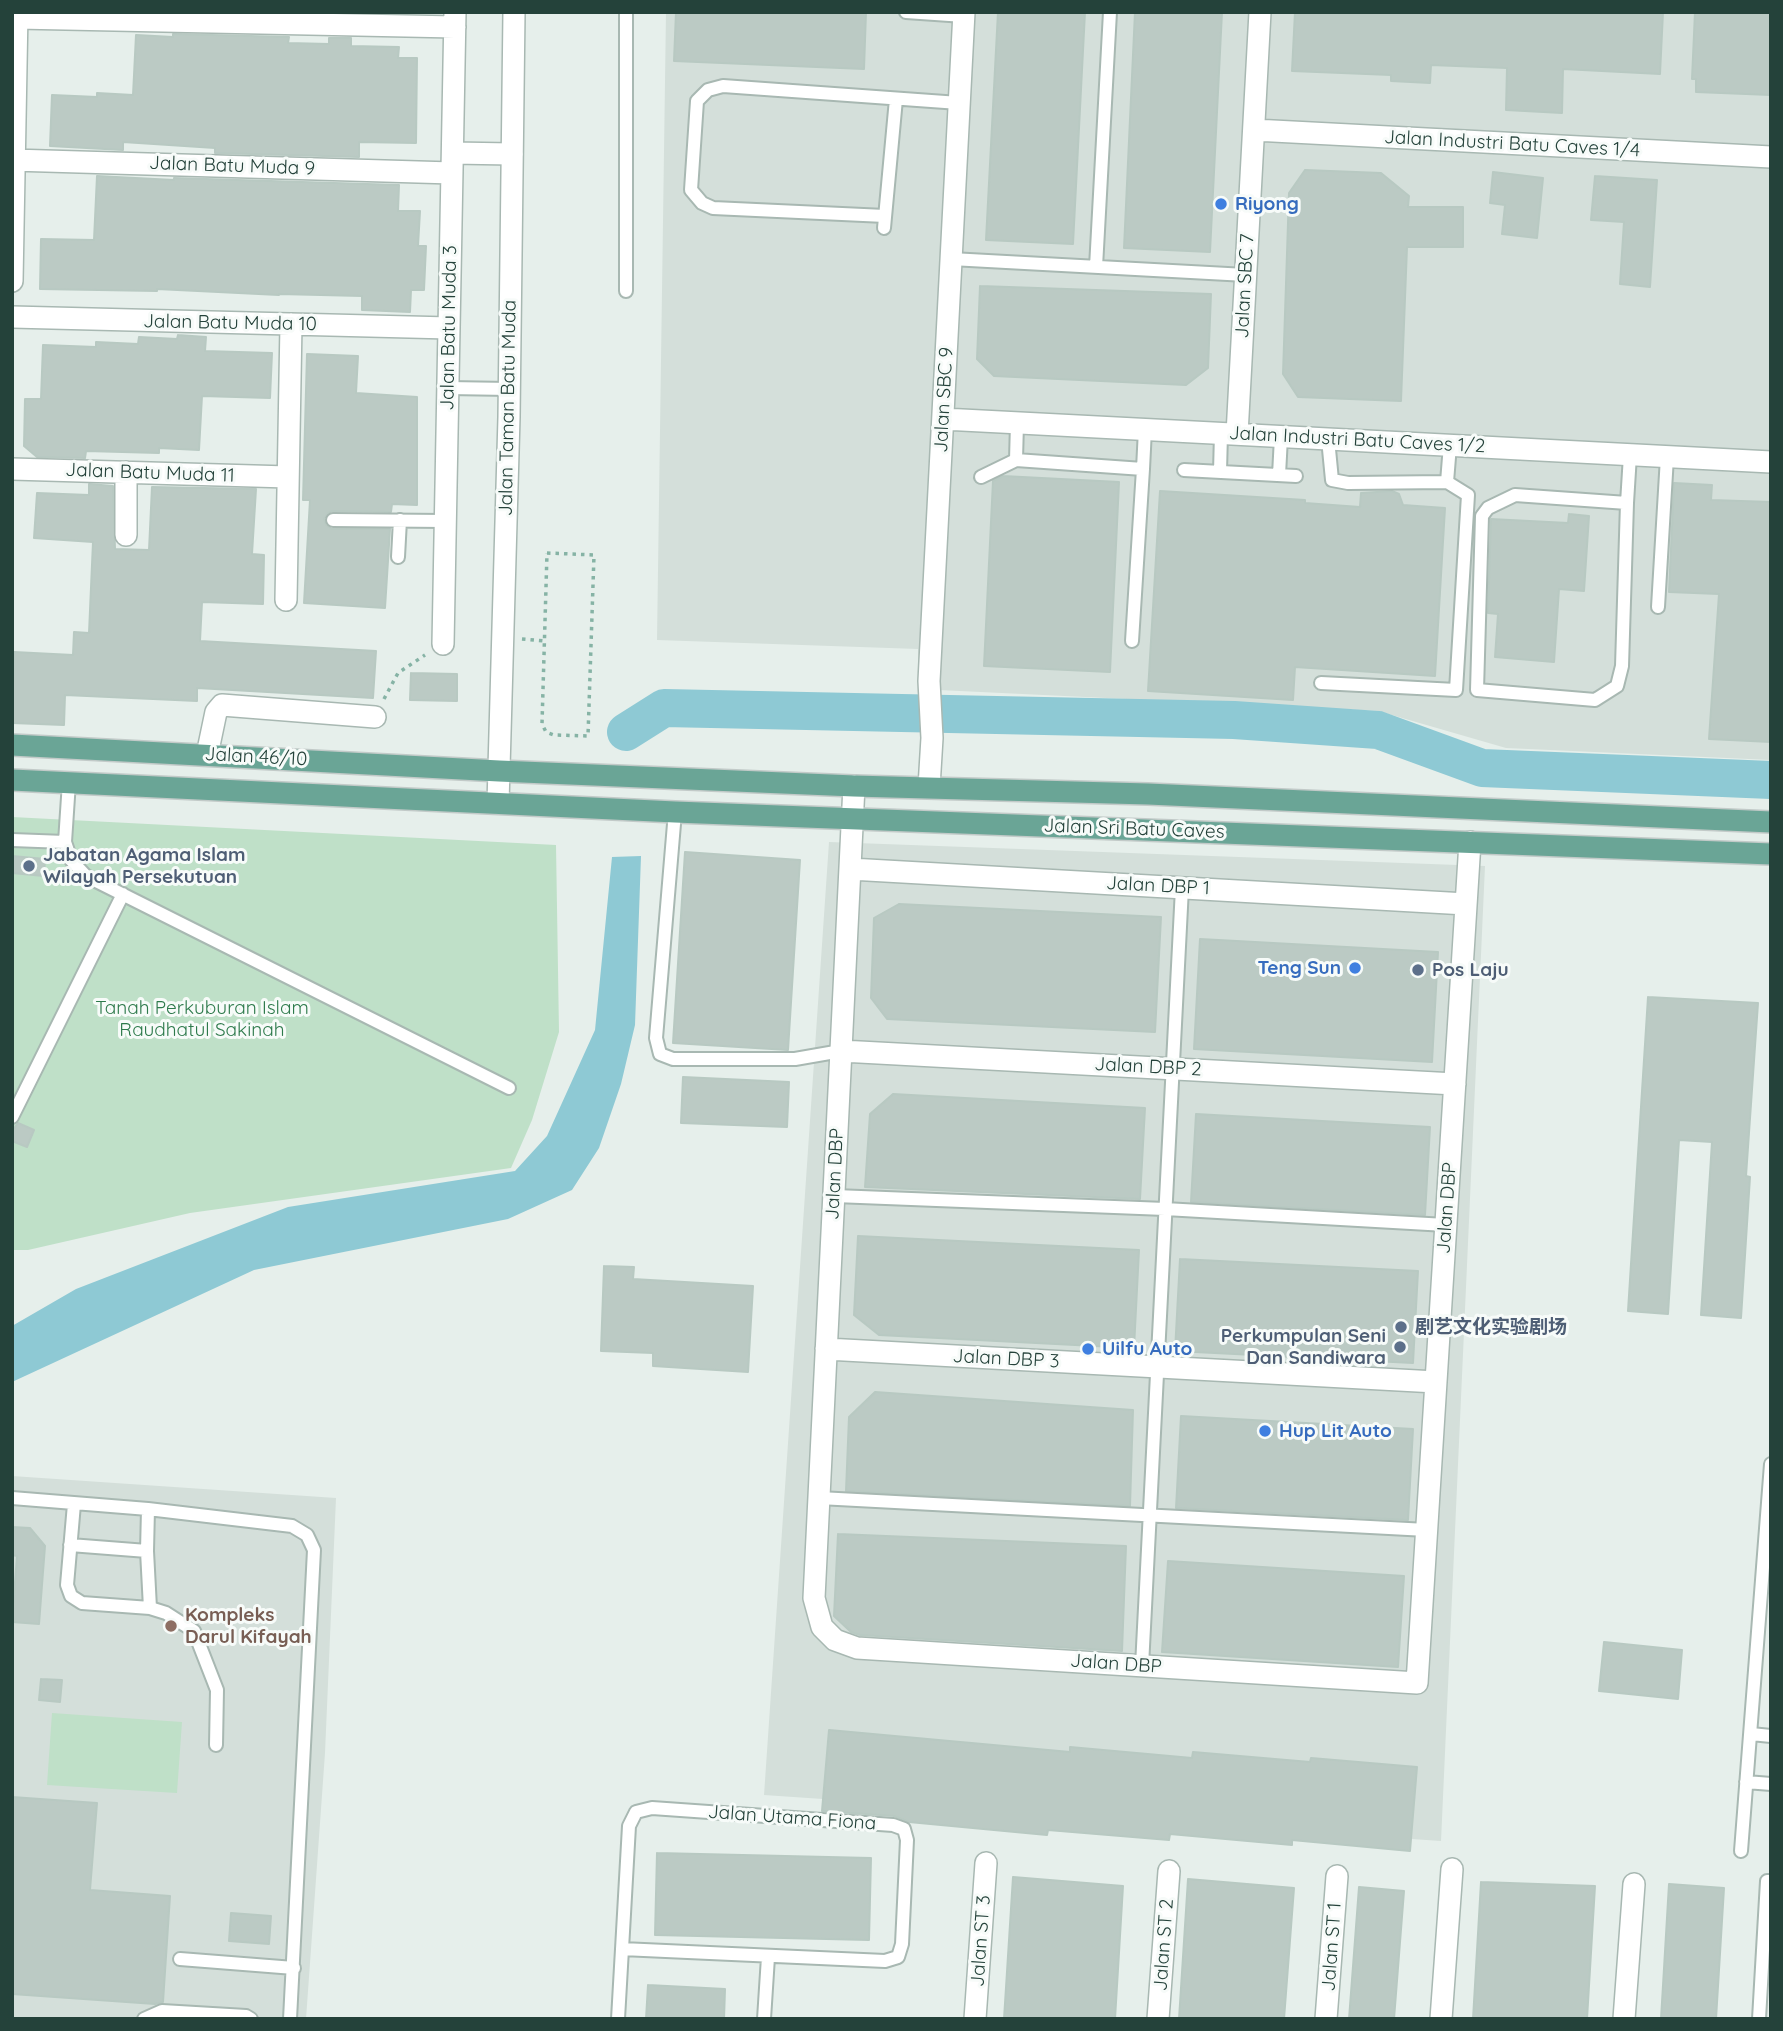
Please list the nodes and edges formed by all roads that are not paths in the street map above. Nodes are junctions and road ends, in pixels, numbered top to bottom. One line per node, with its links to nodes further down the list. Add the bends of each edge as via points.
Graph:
1 (514, 12): 13 (street, Jalan Taman Batu Muda)
2 (626, 12): 21 (lane)
3 (906, 12): 6 (lane)
4 (1110, 12): 18 (lane)
5 (1260, 12): 12 (street, Jalan SBC 7)
6 (964, 14): 11 (street, Jalan SBC 9)
7 (17, 15): 8 (street); 15 (street)
8 (303, 18): 9 (street)
9 (455, 20): 16 (street, Jalan Batu Muda 3)
10 (896, 99): 10 (lane, via 885,222 713,208 691,190 697,101 708,90 723,86); 11 (lane)
11 (960, 103): 17 (street, Jalan SBC 9)
12 (1254, 130): 14 (street, Jalan Industri Batu Caves 1/4); 19 (street, Jalan SBC 7)
13 (512, 154): 16 (street, Jalan Batu Muda 9); 26 (street, Jalan Taman Batu Muda)
14 (1771, 157)
15 (13, 160): 16 (street, Jalan Batu Muda 9); 20 (street)
16 (452, 163): 24 (street, Jalan Batu Muda 3)
17 (951, 259): 18 (lane); 27 (street, Jalan SBC 9)
18 (1096, 267): 19 (lane)
19 (1246, 275): 30 (street, Jalan SBC 7)
20 (12, 281)
21 (626, 291)
22 (12, 317): 23 (street, Jalan Batu Muda 10)
23 (291, 324): 24 (street, Jalan Batu Muda 10); 45 (street)
24 (449, 328): 25 (street, Jalan Batu Muda 3)
25 (448, 388): 26 (lane); 51 (street, Jalan Batu Muda 3)
26 (510, 388): 62 (street, Jalan Taman Batu Muda)
27 (943, 419): 28 (street, Jalan Industri Batu Caves 1/2); 66 (street, Jalan SBC 9, via 929,681)
28 (1017, 423): 29 (street, Jalan Industri Batu Caves 1/2); 36 (lane)
29 (1145, 429): 30 (street, Jalan Industri Batu Caves 1/2); 38 (lane)
30 (1229, 434): 31 (street, Jalan Industri Batu Caves 1/2); 42 (lane)
31 (1281, 437): 32 (street, Jalan Industri Batu Caves 1/2); 43 (lane)
32 (1328, 439): 33 (street, Jalan Industri Batu Caves 1/2); 47 (lane, via 1332,480 1348,484)
33 (1450, 445): 34 (street, Jalan Industri Batu Caves 1/2); 47 (lane)
34 (1630, 455): 35 (street, Jalan Industri Batu Caves 1/2); 48 (lane)
35 (1667, 457): 37 (street, Jalan Industri Batu Caves 1/2); 55 (lane)
36 (1016, 460): 38 (lane); 46 (lane)
37 (1771, 462)
38 (1143, 469): 56 (lane)
39 (12, 470): 41 (street, Jalan Batu Muda 11)
40 (1184, 470): 42 (lane)
41 (126, 472): 45 (street, Jalan Batu Muda 11); 52 (street)
42 (1220, 472): 43 (lane)
43 (1279, 475): 44 (lane)
44 (1296, 476)
45 (288, 477): 54 (street)
46 (981, 477)
47 (1447, 482): 58 (lane, via 1468,495 1456,690)
48 (1627, 503): 48 (lane, via 1515,495 1488,508 1482,516 1478,690 1595,700 1617,686 1622,666)
49 (333, 520): 50 (lane)
50 (400, 520): 51 (lane); 53 (lane)
51 (445, 521): 57 (street, Jalan Batu Muda 3)
52 (126, 535)
53 (398, 557)
54 (286, 600)
55 (1658, 607)
56 (1132, 641)
57 (443, 644)
58 (1321, 683)
59 (375, 717): 61 (street, via 222,705 216,712)
60 (12, 745): 61 (main road, Jalan 46/10)
61 (207, 755): 62 (main road, Jalan 46/10)
62 (499, 771): 65 (main road, Jalan Sri Batu Caves); 67 (street, Jalan Taman Batu Muda)
63 (12, 780): 64 (main road, Jalan 46/10)
64 (69, 782): 67 (main road, Jalan 46/10); 72 (lane)
65 (854, 786): 66 (main road, Jalan Sri Batu Caves); 69 (street, Jalan DBP)
66 (929, 787): 70 (main road, Jalan Sri Batu Caves)
67 (498, 803): 68 (main road, Jalan Sri Batu Caves)
68 (675, 812): 69 (main road, Jalan Sri Batu Caves); 79 (lane, via 656,1038 660,1054 674,1059 795,1059)
69 (852, 819): 73 (main road, Jalan Sri Batu Caves); 75 (street, Jalan DBP)
70 (1771, 822)
71 (12, 840): 72 (lane)
72 (65, 842): 77 (lane, via 71,860 86,876)
73 (1471, 842): 74 (main road, Jalan Sri Batu Caves); 78 (street, Jalan DBP)
74 (1771, 854)
75 (850, 869): 76 (street, Jalan DBP 1); 79 (street, Jalan DBP)
76 (1182, 888): 78 (street, Jalan DBP 1); 80 (lane)
77 (123, 894): 82 (lane); 83 (lane)
78 (1466, 904): 81 (street, Jalan DBP)
79 (841, 1051): 80 (street, Jalan DBP 2); 84 (street, Jalan DBP)
80 (1172, 1069): 81 (street, Jalan DBP 2); 85 (lane)
81 (1455, 1084): 86 (street, Jalan DBP)
82 (509, 1088)
83 (12, 1117)
84 (835, 1196): 85 (lane); 87 (street, Jalan DBP)
85 (1165, 1209): 86 (lane); 88 (lane)
86 (1446, 1225): 89 (street, Jalan DBP)
87 (827, 1349): 88 (street, Jalan DBP 3); 92 (street, Jalan DBP)
88 (1157, 1367): 89 (street, Jalan DBP 3); 95 (lane)
89 (1436, 1382): 96 (street, Jalan DBP)
90 (1771, 1464): 101 (lane)
91 (12, 1498): 93 (lane)
92 (819, 1498): 95 (lane); 100 (street, Jalan DBP, via 814,1598 822,1627 835,1640 858,1648)
93 (74, 1504): 94 (lane); 97 (lane)
94 (148, 1509): 98 (lane); 116 (lane, via 292,1526 307,1535 314,1550)
95 (1149, 1517): 96 (lane); 100 (lane)
96 (1427, 1530): 100 (street, Jalan DBP, via 1417,1683)
97 (70, 1545): 98 (lane); 99 (lane, via 67,1585 71,1596 82,1604)
98 (147, 1551): 99 (lane)
99 (150, 1608): 103 (lane, via 194,1631 217,1690)
100 (1142, 1666)
101 (1751, 1734): 102 (lane); 104 (lane)
102 (1771, 1736)
103 (216, 1745)
104 (1746, 1783): 105 (lane); 106 (lane)
105 (1771, 1784)
106 (1741, 1851)
107 (986, 1863): 122 (street, Jalan ST 3)
108 (1452, 1869): 125 (street)
109 (1169, 1871): 123 (street, Jalan ST 2)
110 (1337, 1876): 124 (street, Jalan ST 1)
111 (1771, 1881): 127 (lane, via 1767,1881)
112 (1634, 1884): 126 (street)
113 (622, 1949): 114 (lane); 114 (lane, Jalan Utama Fiona, via 629,1826 636,1812 652,1808 904,1829 907,1840 898,1957 885,1961); 120 (lane)
114 (768, 1957): 121 (lane)
115 (180, 1959): 116 (lane)
116 (294, 1968): 119 (lane)
117 (144, 2019): 118 (lane, via 162,2011)
118 (251, 2019)
119 (290, 2019)
120 (618, 2019)
121 (764, 2019)
122 (975, 2019)
123 (1158, 2019)
124 (1326, 2019)
125 (1441, 2019)
126 (1624, 2019)
127 (1759, 2019)

